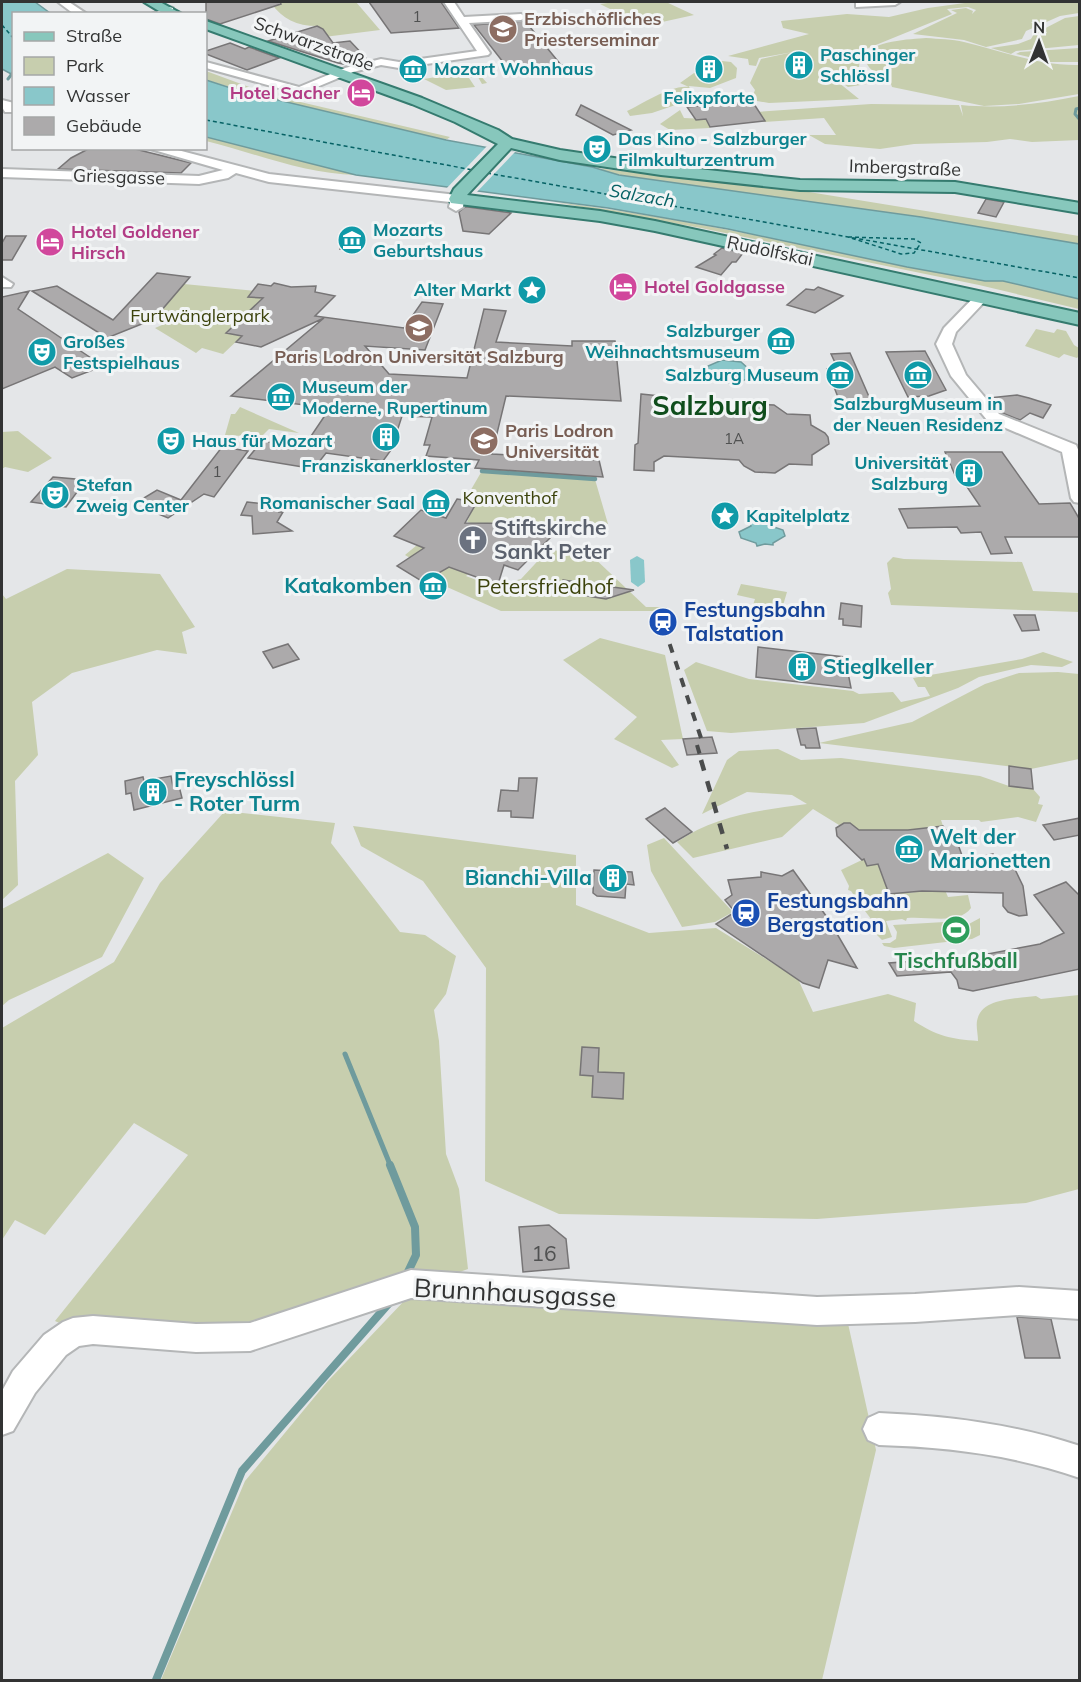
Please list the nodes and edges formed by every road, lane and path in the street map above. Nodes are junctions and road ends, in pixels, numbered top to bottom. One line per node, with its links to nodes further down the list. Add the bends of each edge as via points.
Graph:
1 (63, 2): 6 (street)
2 (151, 2): 7 (main road)
3 (449, 2): 9 (street)
4 (895, 2): 5 (street)
5 (860, 4)
6 (79, 12)
7 (167, 12)
8 (521, 17): 9 (street)
9 (463, 20): 11 (street)
10 (207, 25): 16 (main road, Schwarzstraße)
11 (478, 41): 12 (street); 14 (street, via 484,53 399,65)
12 (458, 44)
13 (395, 52): 14 (street, via 385,55)
14 (381, 62): 16 (street)
15 (207, 65): 16 (street, via 300,91)
16 (341, 74): 17 (main road, Schwarzstraße, via 476,125 500,136)
17 (504, 146): 21 (main road, Schwarzstraße, via 638,168); 22 (main road)
18 (161, 150): 19 (street)
19 (234, 169): 20 (street, Griesgasse, via 223,176 199,180); 22 (street, via 269,178)
20 (2, 173)
21 (728, 177): 23 (main road, Imbergstraße, via 800,184 956,187)
22 (458, 200): 26 (main road, Rudolfskai, via 633,222)
23 (1080, 208)
24 (2, 281): 25 (street, via 6,284)
25 (2, 286)
26 (982, 297): 27 (main road, Rudolfskai); 28 (street, via 949,331 944,344 947,352 960,376 993,417 1070,449)
27 (1080, 319)
28 (1080, 498)
29 (1080, 1305): 30 (street, Brunnhausgasse, via 1019,1301 817,1311 398,1288 250,1338 73,1332 55,1345 24,1382)
30 (2, 1420)
31 (879, 1429): 32 (street, via 996,1437)
32 (1080, 1462)

